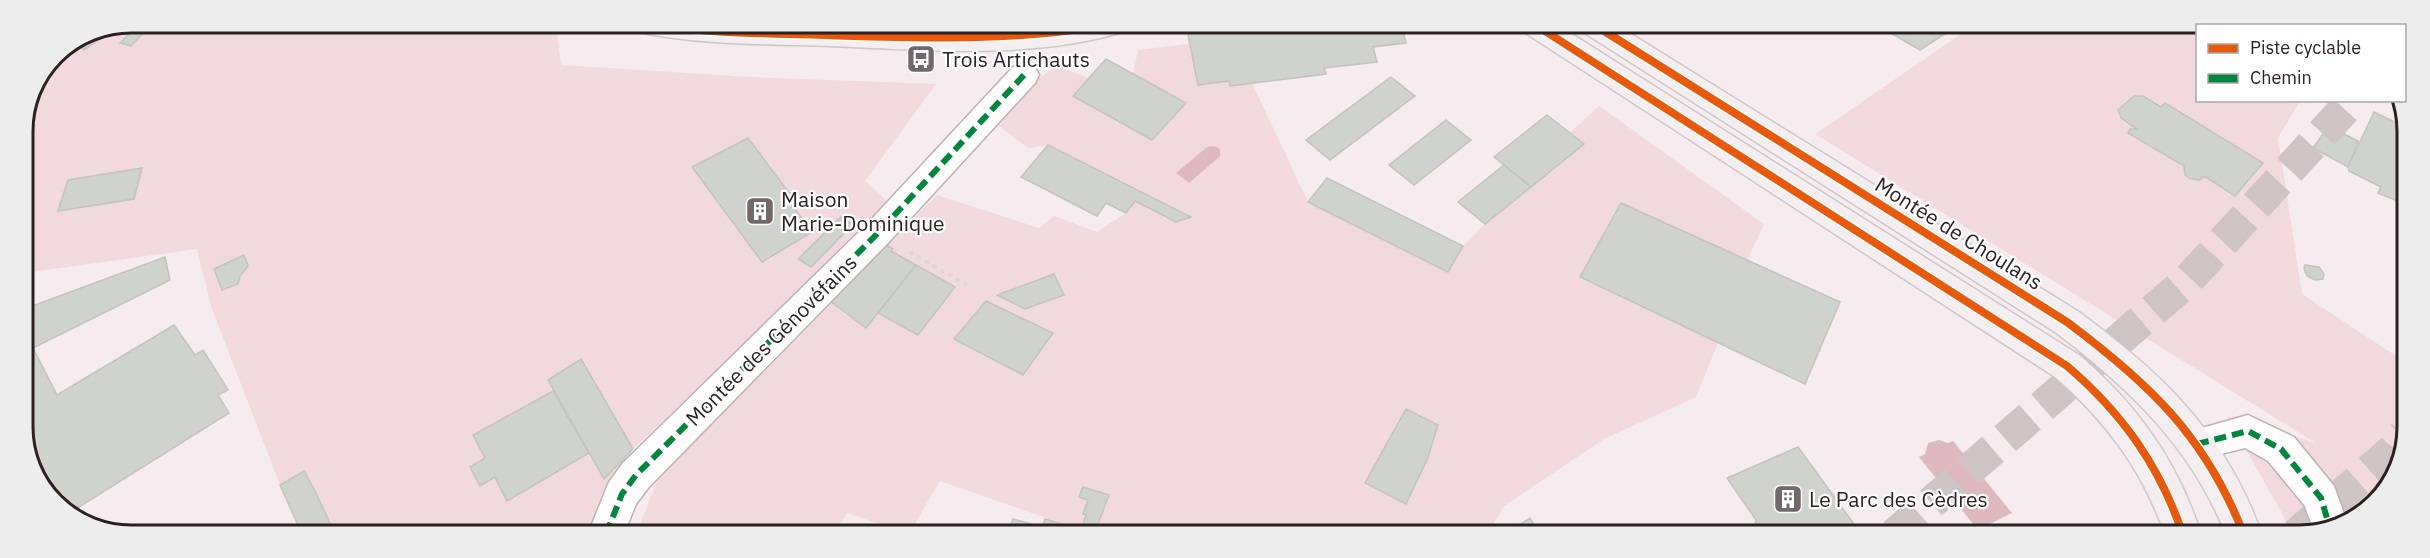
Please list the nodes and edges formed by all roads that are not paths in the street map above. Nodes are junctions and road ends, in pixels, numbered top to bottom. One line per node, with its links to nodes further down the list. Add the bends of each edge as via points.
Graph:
1 (777, 33): 2 (main road, via 948,38)
2 (1043, 33)
3 (1548, 33): 9 (main road, via 2082,378 2137,438 2168,493)
4 (1607, 33): 6 (main road, Montée de Choulans, via 2067,322 2130,368)
5 (1024, 75): 8 (street, Montée des Génovéfains, via 877,234 636,475 622,494)
6 (2197, 444): 7 (street, via 2248,431 2281,448 2321,498); 10 (main road, Montée de Choulans, via 2225,490)
7 (2328, 520)
8 (610, 525)
9 (2179, 525)
10 (2240, 525)

